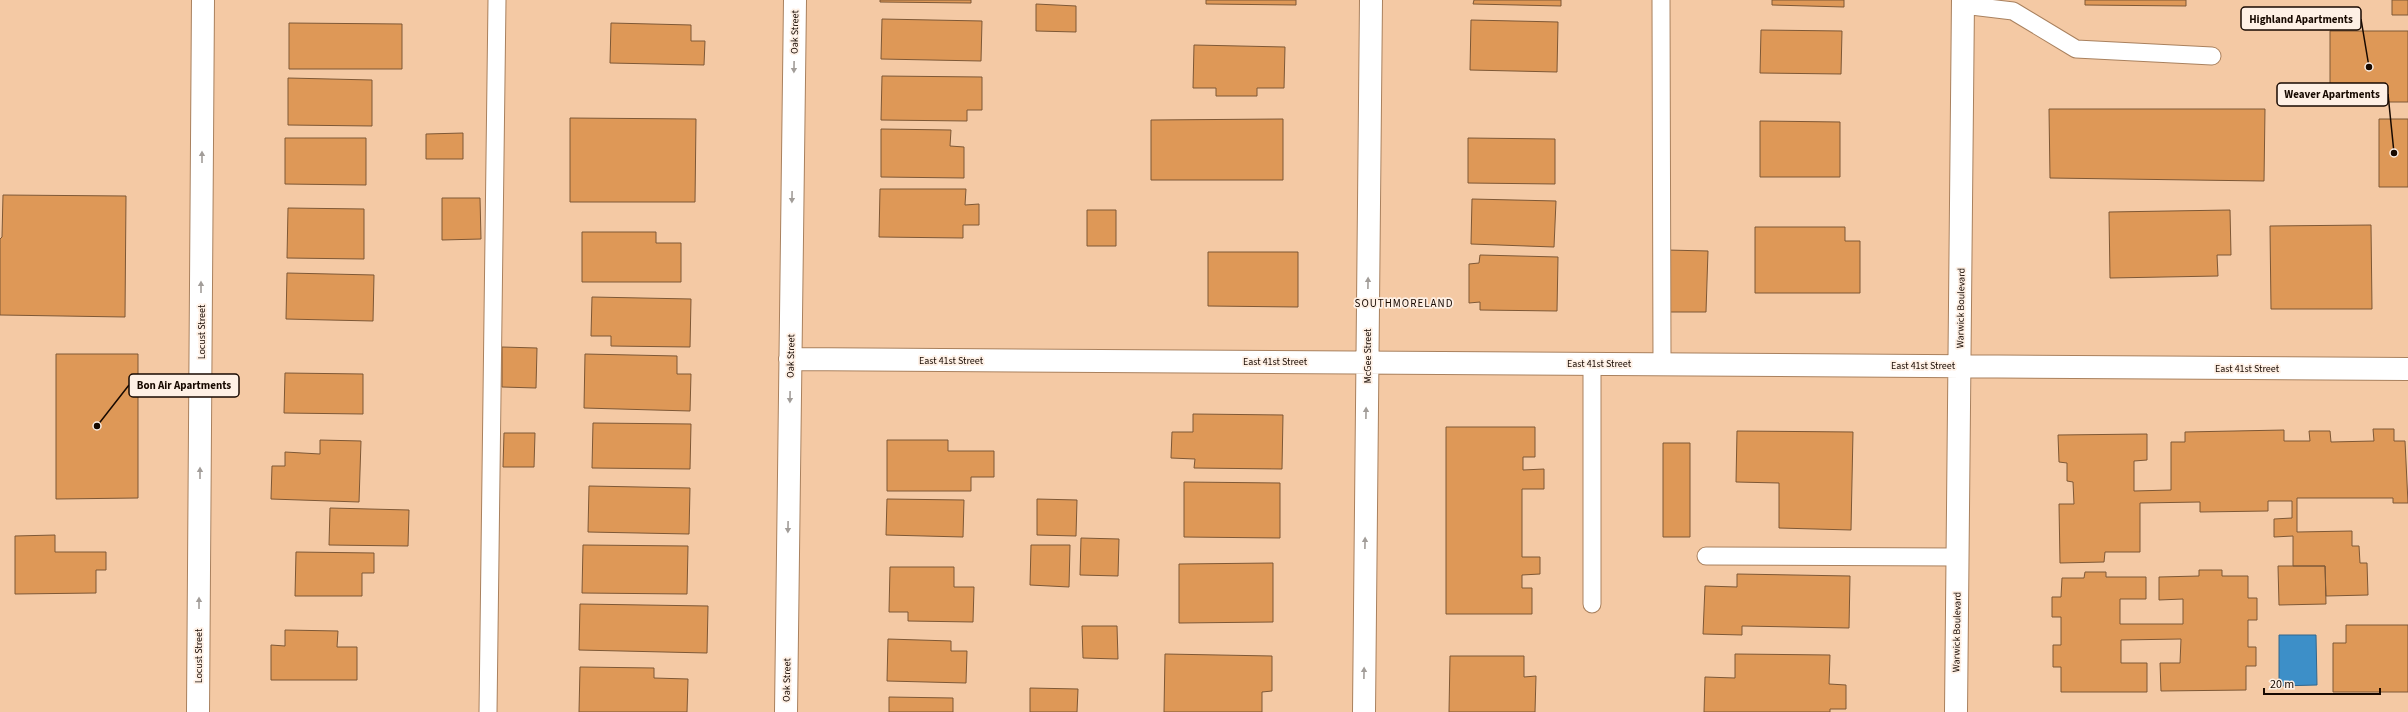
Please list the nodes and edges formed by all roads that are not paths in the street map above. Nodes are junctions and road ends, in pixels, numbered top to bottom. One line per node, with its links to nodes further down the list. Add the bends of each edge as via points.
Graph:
1 (203, 0): 17 (street, Locust Street, one-way to 1)
2 (497, 0): 18 (lane)
3 (795, 0): 8 (street, Oak Street, one-way to 8)
4 (1371, 0): 9 (street, McGee Street, one-way to 4)
5 (1661, 0): 11 (lane)
6 (1962, 2): 7 (lane, via 2013,11 2076,49); 12 (street, Warwick Boulevard)
7 (2212, 56)
8 (790, 359): 9 (street, East 41st Street); 19 (street, Oak Street, one-way to 19)
9 (1367, 362): 10 (street, East 41st Street); 20 (street, McGee Street, one-way to 9)
10 (1592, 363): 11 (street, East 41st Street); 16 (lane)
11 (1662, 363): 12 (street, East 41st Street)
12 (1959, 365): 13 (street, East 41st Street); 15 (street, Warwick Boulevard)
13 (2408, 369)
14 (1706, 556): 15 (lane)
15 (1957, 557): 21 (street, Warwick Boulevard)
16 (1592, 604)
17 (198, 712)
18 (488, 712)
19 (786, 712)
20 (1364, 712)
21 (1956, 712)

